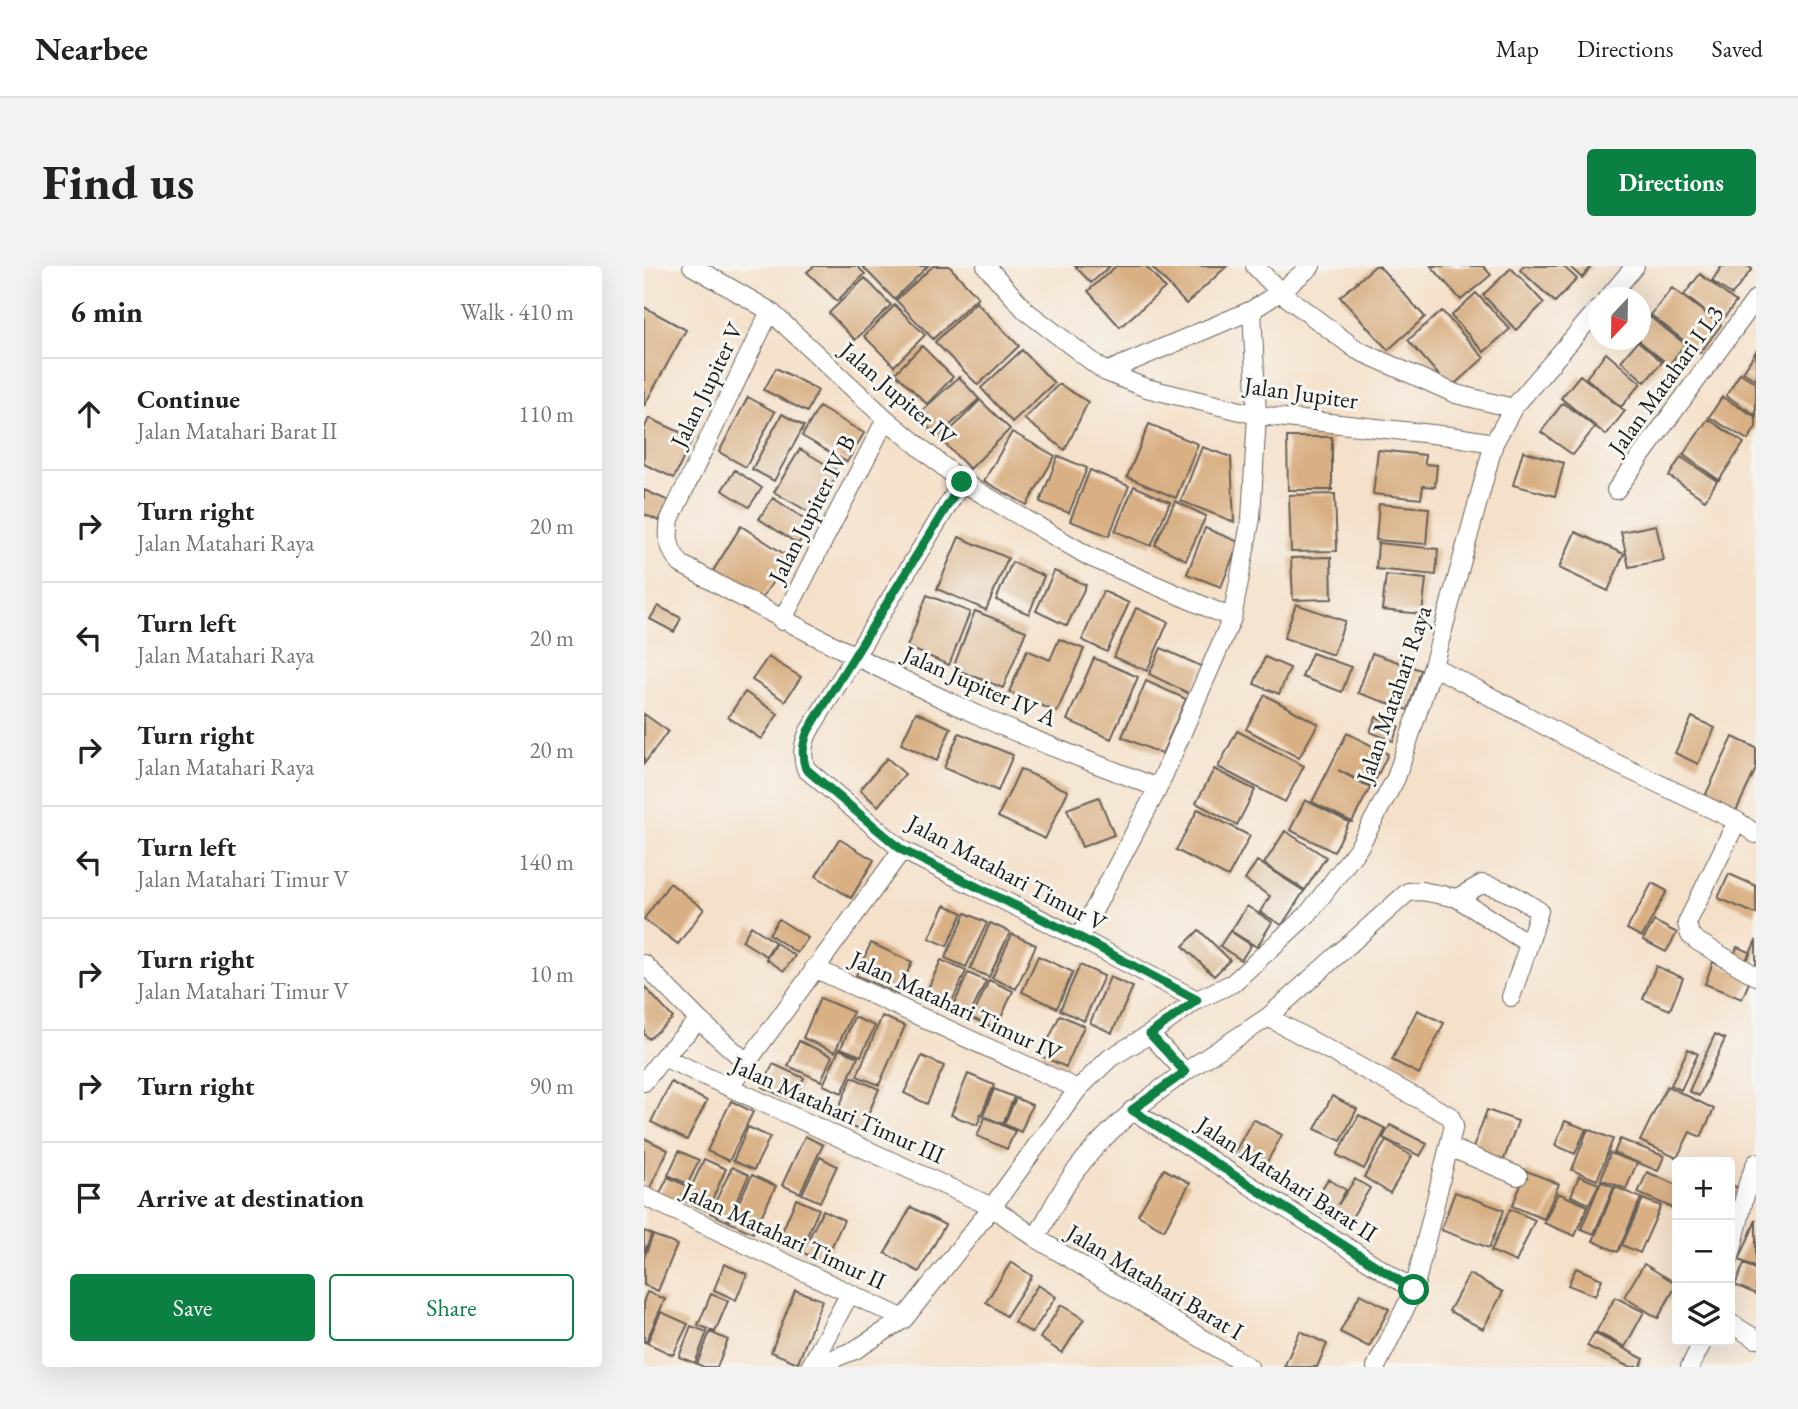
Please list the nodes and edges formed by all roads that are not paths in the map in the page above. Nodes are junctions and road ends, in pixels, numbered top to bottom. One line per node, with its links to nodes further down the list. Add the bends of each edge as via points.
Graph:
1 (692, 266): 10 (street, Jalan Jupiter IV)
2 (986, 266): 12 (street, Jalan Jupiter, via 1026,311)
3 (1255, 266): 7 (street, Jalan Jupiter)
4 (1311, 266): 7 (street)
5 (1635, 266): 6 (street)
6 (1617, 287)
7 (1280, 292): 9 (street); 13 (street, Jalan Jupiter, via 1357,350 1456,394)
8 (1756, 299): 18 (street, Jalan Matahari I L3)
9 (1252, 310): 12 (street); 14 (street)
10 (770, 311): 15 (street, Jalan Jupiter IV); 19 (street, Jalan Jupiter V)
11 (1588, 321): 13 (street, Jalan Matahari Raya)
12 (1106, 372): 14 (street, Jalan Jupiter, via 1146,388)
13 (1513, 408): 16 (street, Jalan Matahari Raya)
14 (1257, 415): 16 (street, Jalan Jupiter); 20 (street, via 1251,518)
15 (886, 419): 17 (street, Jalan Jupiter IV); 21 (street, Jalan Jupiter IV B)
16 (1494, 443): 23 (street, Jalan Matahari Raya)
17 (962, 482): 20 (street, Jalan Jupiter IV, via 1090,557); 22 (street)
18 (1616, 491)
19 (670, 519): 21 (street, Jalan Jupiter IV A, via 671,551 681,564)
20 (1231, 618): 24 (street)
21 (782, 621): 22 (street, Jalan Jupiter IV A)
22 (856, 657): 24 (street, Jalan Jupiter IV A, via 997,724); 27 (street, Jalan Matahari Timur V, via 808,731 802,759 806,769)
23 (1433, 666): 25 (street, via 1613,762); 35 (street, Jalan Matahari Raya, via 1396,778 1359,847 1308,914 1233,983)
24 (1158, 788): 29 (street)
25 (1737, 821): 26 (street); 33 (street, via 1687,923 1697,941)
26 (1756, 834)
27 (902, 850): 29 (street, Jalan Matahari Timur V); 32 (street)
28 (1457, 898): 30 (street); 30 (street, via 1482,884 1519,897 1539,911); 36 (street, via 1408,892)
29 (1079, 937): 35 (street, Jalan Matahari Timur V)
30 (1529, 944): 34 (street)
31 (644, 964): 37 (street)
32 (814, 968): 40 (street); 44 (street, Jalan Matahari Timur IV)
33 (1756, 976)
34 (1511, 997)
35 (1197, 1000): 38 (street, Jalan Matahari Raya)
36 (1268, 1017): 41 (street); 46 (street, via 1450,1116 1454,1125)
37 (699, 1020): 39 (street); 40 (street)
38 (1150, 1034): 41 (street); 44 (street, Jalan Matahari Raya, via 1110,1058)
39 (663, 1057): 42 (street); 43 (street, Jalan Matahari Timur III)
40 (746, 1062): 43 (street)
41 (1185, 1072): 45 (street)
42 (644, 1082)
43 (729, 1087): 51 (street, Jalan Matahari Timur III)
44 (1078, 1089): 51 (street, Jalan Matahari Raya)
45 (1132, 1110): 52 (street, via 1073,1174); 54 (street, Jalan Matahari Barat II)
46 (1451, 1141): 48 (street); 54 (street)
47 (1756, 1163): 49 (street)
48 (1518, 1176)
49 (1752, 1185): 53 (street)
50 (644, 1196): 55 (street, Jalan Matahari Timur II)
51 (992, 1207): 52 (street); 56 (street, Jalan Matahari Raya)
52 (1035, 1238): 61 (street, Jalan Matahari Barat I)
53 (1735, 1241)
54 (1414, 1290): 62 (street)
55 (849, 1295): 56 (street, Jalan Matahari Timur II); 60 (street)
56 (904, 1320): 60 (street, Jalan Matahari Raya, via 855,1350)
57 (1735, 1326): 58 (street)
58 (1756, 1339)
59 (1700, 1346): 63 (street)
60 (811, 1367)
61 (1250, 1367)
62 (1376, 1367)
63 (1690, 1367)

